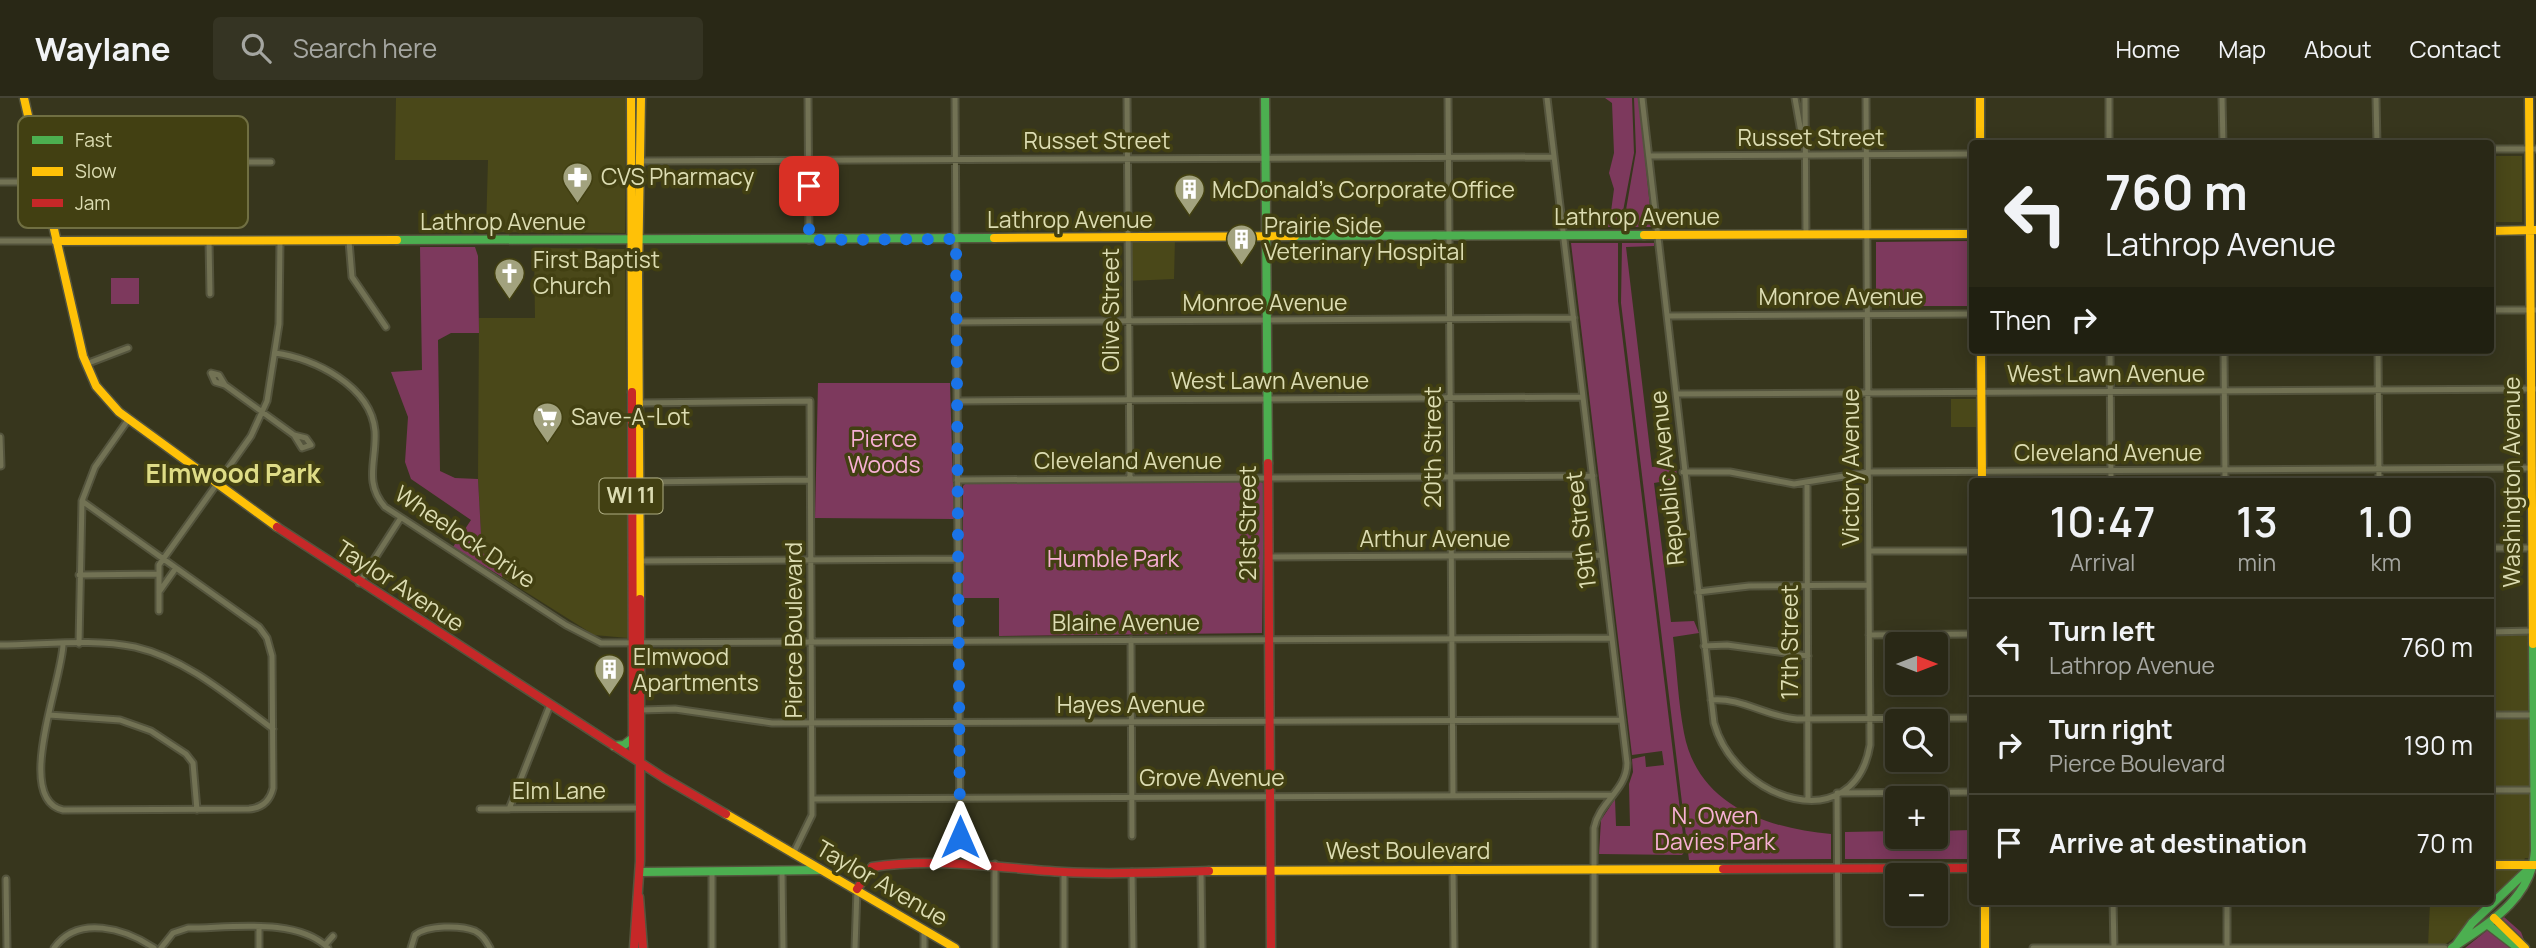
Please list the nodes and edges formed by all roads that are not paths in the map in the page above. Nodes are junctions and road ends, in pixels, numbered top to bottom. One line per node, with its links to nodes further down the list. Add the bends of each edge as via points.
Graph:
1 (24, 98): 19 (street, Taylor Avenue)
2 (631, 98): 24 (street, WI 11)
3 (641, 98): 37 (street, WI 11)
4 (808, 98): 36 (street)
5 (955, 98): 34 (street)
6 (1127, 98): 35 (street, Olive Street)
7 (1265, 98): 33 (street, 21st Street)
8 (1448, 98): 32 (street, 20th Street)
9 (1547, 98): 30 (street, 19th Street)
10 (1642, 98): 31 (street, Republic Avenue)
11 (1795, 98): 28 (street)
12 (1805, 98): 28 (street)
13 (1866, 98): 29 (street, Victory Avenue)
14 (1980, 98): 20 (street)
15 (2109, 98): 21 (street)
16 (2222, 98): 22 (street)
17 (2376, 98): 23 (street)
18 (2529, 98): 26 (street, Washington Avenue)
19 (28, 116)
20 (1980, 140)
21 (2109, 140)
22 (2223, 140)
23 (2377, 140)
24 (631, 146): 37 (street); 59 (street, WI 11)
25 (2494, 149): 26 (street)
26 (2532, 149): 44 (street, Washington Avenue)
27 (1969, 154): 29 (street, Russet Street)
28 (1805, 155): 29 (street, Russet Street); 31 (street, Russet Street); 46 (street)
29 (1867, 155): 47 (street, Victory Avenue)
30 (1554, 156): 32 (street, Russet Street); 48 (street, 19th Street)
31 (1649, 156): 49 (street, Republic Avenue)
32 (1448, 157): 33 (street, Russet Street); 50 (street, 20th Street)
33 (1265, 158): 35 (street, Russet Street); 51 (street, 21st Street)
34 (955, 159): 35 (street, Russet Street); 36 (street, Russet Street); 52 (street)
35 (1127, 159): 53 (street, Olive Street)
36 (808, 160): 37 (street, Russet Street); 54 (street)
37 (641, 161): 59 (street, WI 11)
38 (248, 162): 39 (street)
39 (271, 162)
40 (0, 182): 41 (street)
41 (18, 182)
42 (53, 228): 55 (street, Taylor Avenue)
43 (2494, 230): 44 (street)
44 (2533, 230): 63 (street, Washington Avenue)
45 (1969, 234): 47 (street, Lathrop Avenue)
46 (1806, 235): 47 (street, Lathrop Avenue); 49 (street, Lathrop Avenue)
47 (1867, 235): 64 (street, Victory Avenue)
48 (1563, 236): 49 (street, Lathrop Avenue); 50 (street, Lathrop Avenue); 67 (street, 19th Street)
49 (1660, 236): 66 (street, Republic Avenue)
50 (1449, 237): 51 (street, Lathrop Avenue); 68 (street, 20th Street)
51 (1266, 238): 53 (street, Lathrop Avenue); 69 (street, 21st Street)
52 (956, 239): 53 (street, Lathrop Avenue); 54 (street, Lathrop Avenue); 71 (street)
53 (1128, 239): 70 (street, Olive Street)
54 (809, 240): 59 (street, Lathrop Avenue)
55 (56, 241): 56 (street, Lathrop Avenue); 60 (street, Lathrop Avenue); 79 (street, Taylor Avenue)
56 (209, 241): 57 (street, Lathrop Avenue); 61 (street)
57 (280, 241): 58 (street, Lathrop Avenue); 74 (street)
58 (349, 241): 59 (street, Lathrop Avenue); 72 (street, via 352,277)
59 (635, 241): 93 (street, WI 11); 150 (street, WI 11)
60 (0, 242)
61 (209, 294)
62 (2494, 310): 63 (street)
63 (2533, 310): 81 (street, Washington Avenue)
64 (1868, 314): 65 (street, Monroe Avenue); 66 (street, Monroe Avenue); 85 (street, Victory Avenue)
65 (1969, 314)
66 (1668, 316): 87 (street, Republic Avenue)
67 (1574, 318): 68 (street, Monroe Avenue); 88 (street, 19th Street)
68 (1450, 319): 69 (street, Monroe Avenue); 89 (street, 20th Street)
69 (1266, 320): 70 (street, Monroe Avenue); 90 (street, 21st Street)
70 (1129, 321): 71 (street, Monroe Avenue); 91 (street, Olive Street)
71 (956, 322): 92 (street)
72 (387, 327)
73 (128, 348): 79 (street)
74 (275, 354): 94 (street); 119 (street, Wheelock Drive, via 303,358 327,370 364,404 374,428 372,485 382,504)
75 (1981, 354): 86 (street)
76 (2110, 354): 84 (street)
77 (2224, 354): 83 (street)
78 (2378, 354): 82 (street)
79 (86, 364): 95 (street, Taylor Avenue, via 103,396)
80 (225, 385): 94 (street)
81 (2533, 389): 82 (street, West Lawn Avenue); 99 (street, Washington Avenue)
82 (2379, 390): 83 (street, West Lawn Avenue); 100 (street)
83 (2224, 391): 84 (street, West Lawn Avenue); 101 (street)
84 (2110, 392): 86 (street, West Lawn Avenue); 102 (street)
85 (1868, 393): 86 (street, West Lawn Avenue); 87 (street, West Lawn Avenue); 104 (street, Victory Avenue)
86 (1982, 393): 106 (street)
87 (1676, 394): 103 (street, Republic Avenue)
88 (1583, 397): 89 (street, West Lawn Avenue); 105 (street, 19th Street)
89 (1450, 398): 90 (street, West Lawn Avenue); 107 (street, 20th Street)
90 (1267, 399): 91 (street, West Lawn Avenue); 108 (street, 21st Street)
91 (1129, 400): 92 (street, West Lawn Avenue); 112 (street, Olive Street)
92 (957, 401): 114 (street)
93 (640, 403): 113 (street, Pierce Boulevard, via 810,401); 115 (street, WI 11)
94 (262, 414): 96 (street); 116 (street)
95 (128, 420): 116 (street, Taylor Avenue); 118 (street, via 95,467)
96 (294, 435)
97 (0, 437): 98 (street)
98 (1, 466)
99 (2534, 468): 100 (street, Cleveland Avenue); 121 (street, Washington Avenue)
100 (2379, 469): 101 (street, Cleveland Avenue); 111 (street)
101 (2225, 470): 102 (street, Cleveland Avenue); 110 (street)
102 (2111, 471): 106 (street, Cleveland Avenue); 109 (street)
103 (1683, 472): 117 (street, Cleveland Avenue, via 1717,470 1776,483); 138 (street, Republic Avenue)
104 (1868, 472): 106 (street, Cleveland Avenue); 117 (street, Cleveland Avenue); 122 (street, Victory Avenue)
105 (1592, 476): 107 (street, Cleveland Avenue); 124 (street, 19th Street)
106 (1982, 476)
107 (1451, 477): 108 (street, Cleveland Avenue); 125 (street, 20th Street)
108 (1267, 478): 112 (street, Cleveland Avenue); 126 (street, 21st Street)
109 (2111, 478)
110 (2225, 478)
111 (2379, 478)
112 (1130, 479): 114 (street, Cleveland Avenue)
113 (810, 480): 115 (street); 128 (street, Pierce Boulevard)
114 (957, 480): 129 (street)
115 (640, 482): 130 (street, WI 11)
116 (217, 483): 127 (street); 134 (street, Taylor Avenue)
117 (1807, 483): 136 (street, 17th Street)
118 (82, 501): 127 (street); 133 (street)
119 (401, 519): 134 (street); 150 (street, Wheelock Drive, via 585,637 601,643)
120 (2494, 548): 121 (street)
121 (2534, 548): 140 (street, Washington Avenue)
122 (1869, 551): 123 (street); 135 (street, Victory Avenue)
123 (1969, 551)
124 (1602, 555): 125 (street, Arthur Avenue); 144 (street, 19th Street)
125 (1451, 556): 126 (street, Arthur Avenue); 145 (street, 20th Street)
126 (1268, 557): 147 (street, 21st Street)
127 (164, 559): 131 (street); 132 (street)
128 (811, 559): 129 (street); 130 (street); 149 (street, Pierce Boulevard)
129 (958, 559): 148 (street)
130 (640, 561): 150 (street, WI 11)
131 (176, 568): 137 (street); 171 (street, via 259,627 267,638 272,656)
132 (159, 574): 133 (street); 137 (street)
133 (79, 575): 151 (street)
134 (359, 583): 157 (street, Taylor Avenue)
135 (1869, 585): 136 (street); 143 (street, Victory Avenue)
136 (1807, 586): 138 (street); 155 (street, 17th Street)
137 (159, 592): 139 (street)
138 (1698, 592): 154 (street, Republic Avenue)
139 (159, 611)
140 (2534, 631): 141 (street); 161 (street, Washington Avenue)
141 (2494, 632)
142 (1969, 634): 143 (street)
143 (1869, 635): 162 (street, Victory Avenue)
144 (1612, 638): 145 (street, Blaine Avenue); 165 (street, 19th Street)
145 (1452, 639): 147 (street, Blaine Avenue); 166 (street, 20th Street)
146 (1131, 640): 147 (street, Blaine Avenue); 148 (street, Blaine Avenue); 170 (street)
147 (1269, 640): 167 (street, 21st Street)
148 (958, 641): 149 (street, Blaine Avenue); 169 (street)
149 (811, 642): 150 (street, Blaine Avenue); 168 (street, Pierce Boulevard)
150 (637, 643): 158 (street, WI 11); 172 (street, WI 11)
151 (79, 644): 153 (street); 171 (street, via 123,645 164,657)
152 (0, 645): 153 (street)
153 (63, 645): 159 (street)
154 (1704, 646): 155 (street); 156 (street, Republic Avenue)
155 (1808, 656): 164 (street, 17th Street)
156 (1711, 701): 164 (street, via 1734,701 1781,717); 185 (street, Republic Avenue, via 1720,740 1739,769 1774,793)
157 (550, 705): 173 (street, Taylor Avenue); 188 (street)
158 (642, 710): 168 (street, Hayes Avenue, via 675,709 772,723); 174 (street, WI 11)
159 (49, 715): 189 (street, via 120,720 151,731 194,763); 189 (street, via 41,779 47,803 63,810)
160 (2494, 715): 161 (street)
161 (2534, 715): 176 (street, Washington Avenue)
162 (1870, 718): 163 (street); 164 (street); 178 (street, Victory Avenue, via 1866,761 1854,780)
163 (1969, 718)
164 (1808, 719): 185 (street, 17th Street)
165 (1622, 720): 166 (street, Hayes Avenue); 179 (street, 19th Street, via 1627,769)
166 (1452, 721): 167 (street, Hayes Avenue); 182 (street, 20th Street)
167 (1269, 722): 170 (street, Hayes Avenue); 180 (street, 21st Street)
168 (812, 723): 169 (street, Hayes Avenue); 184 (street, Pierce Boulevard)
169 (959, 723): 170 (street, Hayes Avenue); 183 (street)
170 (1132, 723): 181 (street)
171 (273, 729): 189 (street, via 269,799 255,809)
172 (633, 738): 173 (street); 174 (street, WI 11)
173 (614, 746): 174 (street, Taylor Avenue)
174 (638, 761): 186 (street, WI 11); 192 (street, Taylor Avenue)
175 (2494, 790): 176 (street)
176 (2535, 790): 195 (street, Washington Avenue)
177 (1969, 792): 178 (street)
178 (1837, 793): 185 (street); 196 (street)
179 (1612, 794): 182 (street, Grove Avenue); 200 (street, 19th Street, via 1595,824)
180 (1270, 795): 181 (street, Grove Avenue); 182 (street, Grove Avenue); 199 (street, 21st Street)
181 (1133, 796): 183 (street, Grove Avenue); 190 (street)
182 (1453, 796)
183 (960, 797): 184 (street, Grove Avenue); 191 (street)
184 (812, 799): 192 (street, Pierce Boulevard, via 811,820)
185 (1808, 800)
186 (639, 808): 188 (street, Elm Lane); 202 (street, WI 11)
187 (480, 809): 188 (street, Elm Lane)
188 (509, 809)
189 (197, 810)
190 (1132, 836)
191 (960, 837)
192 (793, 854): 198 (street, Taylor Avenue)
193 (995, 864): 204 (street, West Boulevard); 209 (street, West Boulevard, via 881,864 868,871); 238 (street)
194 (2494, 865): 195 (street)
195 (2534, 865): 210 (street, Washington Avenue); 217 (street, Washington Avenue, via 2524,887)
196 (1837, 868): 197 (street, West Boulevard); 200 (street, West Boulevard); 245 (street)
197 (1969, 868)
198 (824, 870): 203 (street); 209 (street, Taylor Avenue)
199 (1271, 870): 201 (street, West Boulevard); 206 (street, West Boulevard); 242 (street, 21st Street)
200 (1594, 870): 201 (street, West Boulevard); 244 (street, 19th Street)
201 (1453, 871): 243 (street)
202 (639, 872): 207 (street); 211 (street, WI 11)
203 (782, 872): 207 (street); 234 (street)
204 (1064, 872): 205 (street, West Boulevard); 239 (street)
205 (1132, 872): 206 (street, West Boulevard); 240 (street)
206 (1201, 872): 241 (street)
207 (712, 873): 233 (street)
208 (6, 879): 225 (street)
209 (856, 889): 219 (street, Taylor Avenue); 235 (street)
210 (2504, 894): 212 (street, Washington Avenue); 217 (street, via 2488,915)
211 (639, 897): 231 (street, WI 11); 232 (street, WI 11)
212 (2494, 903)
213 (1984, 905): 246 (street)
214 (2113, 905): 248 (street)
215 (2227, 905): 224 (street)
216 (2492, 905): 222 (street, Washington Avenue)
217 (2491, 921): 222 (street, Washington Avenue); 250 (street); 251 (street)
218 (259, 928): 223 (street, via 295,929); 228 (street, via 183,929 173,933); 229 (street)
219 (924, 929): 236 (street); 237 (street, Taylor Avenue)
220 (333, 936): 223 (street)
221 (411, 944): 230 (street, via 417,933 426,929 467,929 481,934)
222 (2454, 946)
223 (326, 947)
224 (2227, 947): 248 (street); 249 (street)
225 (7, 948)
226 (54, 948): 227 (street, via 69,933 97,928 125,933)
227 (154, 948)
228 (161, 948)
229 (259, 948)
230 (490, 948)
231 (634, 948)
232 (643, 948)
233 (712, 948)
234 (783, 948)
235 (855, 948)
236 (924, 948)
237 (955, 948)
238 (995, 948)
239 (1065, 948)
240 (1133, 948)
241 (1202, 948)
242 (1271, 948)
243 (1454, 948)
244 (1594, 948)
245 (1838, 948)
246 (1985, 948)
247 (2033, 948): 248 (street)
248 (2114, 948)
249 (2445, 948)
250 (2518, 948)
251 (2525, 948)

